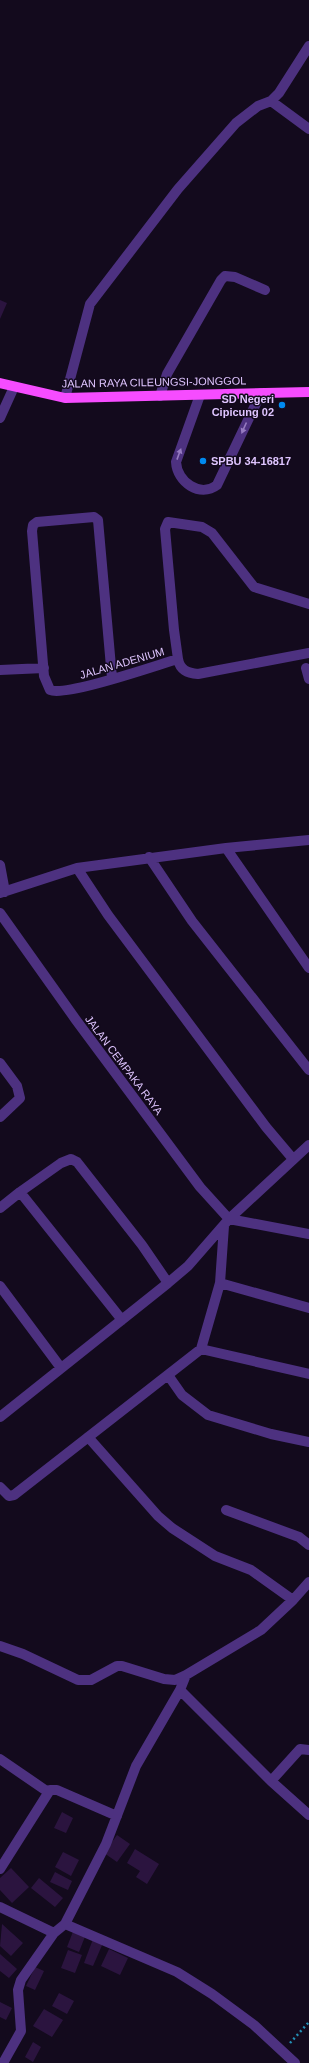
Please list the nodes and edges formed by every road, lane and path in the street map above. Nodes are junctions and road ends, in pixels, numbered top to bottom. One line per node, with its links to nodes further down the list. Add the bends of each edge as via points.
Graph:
1 (309, 46): 2 (street, via 279,93)
2 (271, 101): 3 (street); 11 (street, via 258,106 236,123 158,213 90,304)
3 (309, 129)
4 (265, 290): 10 (street, via 235,277 225,276 221,280 168,374)
5 (0, 383): 6 (main road, JALAN RAYA CILEUNGSI-JONGGOL)
6 (14, 387): 11 (main road, JALAN RAYA CILEUNGSI-JONGGOL); 12 (street)
7 (309, 392): 8 (main road, JALAN RAYA CILEUNGSI-JONGGOL)
8 (261, 393): 9 (main road, JALAN RAYA CILEUNGSI-JONGGOL); 9 (street, one-way to 9, via 218,485 202,491 185,482 176,462)
9 (200, 395): 10 (main road, JALAN RAYA CILEUNGSI-JONGGOL)
10 (160, 396): 11 (main road, JALAN RAYA CILEUNGSI-JONGGOL)
11 (65, 398)
12 (0, 418)
13 (309, 604): 15 (street, via 254,587 206,528 168,522 166,529)
14 (309, 653): 15 (street, JALAN ADENIUM, via 198,674 184,670)
15 (178, 659): 19 (street, JALAN ADENIUM)
16 (44, 668): 18 (street); 19 (street, JALAN ADENIUM, via 48,687 58,692); 19 (street, via 33,525 37,522 94,517 99,524)
17 (306, 668): 20 (street)
18 (0, 670)
19 (112, 678)
20 (309, 679)
21 (308, 841): 22 (street)
22 (226, 848): 23 (street); 27 (street)
23 (149, 857): 24 (street); 29 (street, via 192,921)
24 (77, 868): 25 (street); 32 (street, via 108,915)
25 (2, 882)
26 (2, 917): 35 (street, JALAN CEMPAKA RAYA)
27 (309, 968)
28 (0, 1063): 30 (street, via 17,1086 20,1098)
29 (309, 1070)
30 (0, 1117)
31 (309, 1145): 32 (street)
32 (293, 1160): 35 (street)
33 (20, 1192): 34 (street); 38 (street, via 61,1162 71,1159 76,1162 142,1245); 41 (street)
34 (0, 1208)
35 (227, 1223): 36 (street); 37 (street); 38 (street)
36 (309, 1234)
37 (220, 1283): 40 (street); 42 (street)
38 (168, 1284): 41 (street)
39 (0, 1286): 43 (street)
40 (309, 1308)
41 (122, 1320): 43 (street)
42 (201, 1349): 44 (street); 45 (street)
43 (61, 1368): 46 (street)
44 (309, 1374)
45 (168, 1376): 47 (street); 48 (street, via 182,1395 208,1415 271,1434)
46 (0, 1417)
47 (88, 1437): 49 (street, via 14,1495 9,1496); 53 (street, via 158,1516 172,1528 215,1556 251,1570)
48 (309, 1442)
49 (0, 1487)
50 (226, 1510): 51 (street, via 299,1537)
51 (309, 1545)
52 (309, 1582): 53 (street)
53 (293, 1600): 55 (street, via 261,1630)
54 (0, 1646): 55 (street, via 78,1680 91,1680 117,1666 164,1679 175,1680)
55 (186, 1675): 56 (street)
56 (180, 1690): 59 (street); 62 (street, via 136,1766)
57 (309, 1750): 59 (street, via 300,1749)
58 (0, 1759): 60 (street)
59 (271, 1781): 61 (street)
60 (48, 1792): 62 (street, via 57,1790); 63 (street)
61 (309, 1815)
62 (117, 1816): 65 (street, via 106,1844)
63 (0, 1869)
64 (0, 1906): 66 (street)
65 (65, 1924): 66 (street); 70 (street, via 177,1972 254,2025)
66 (54, 1933): 69 (street, via 21,1980 18,1990 21,2031)
67 (309, 2022): 68 (path, via 289,2044)
68 (290, 2046)
69 (3, 2063)
70 (295, 2063)

